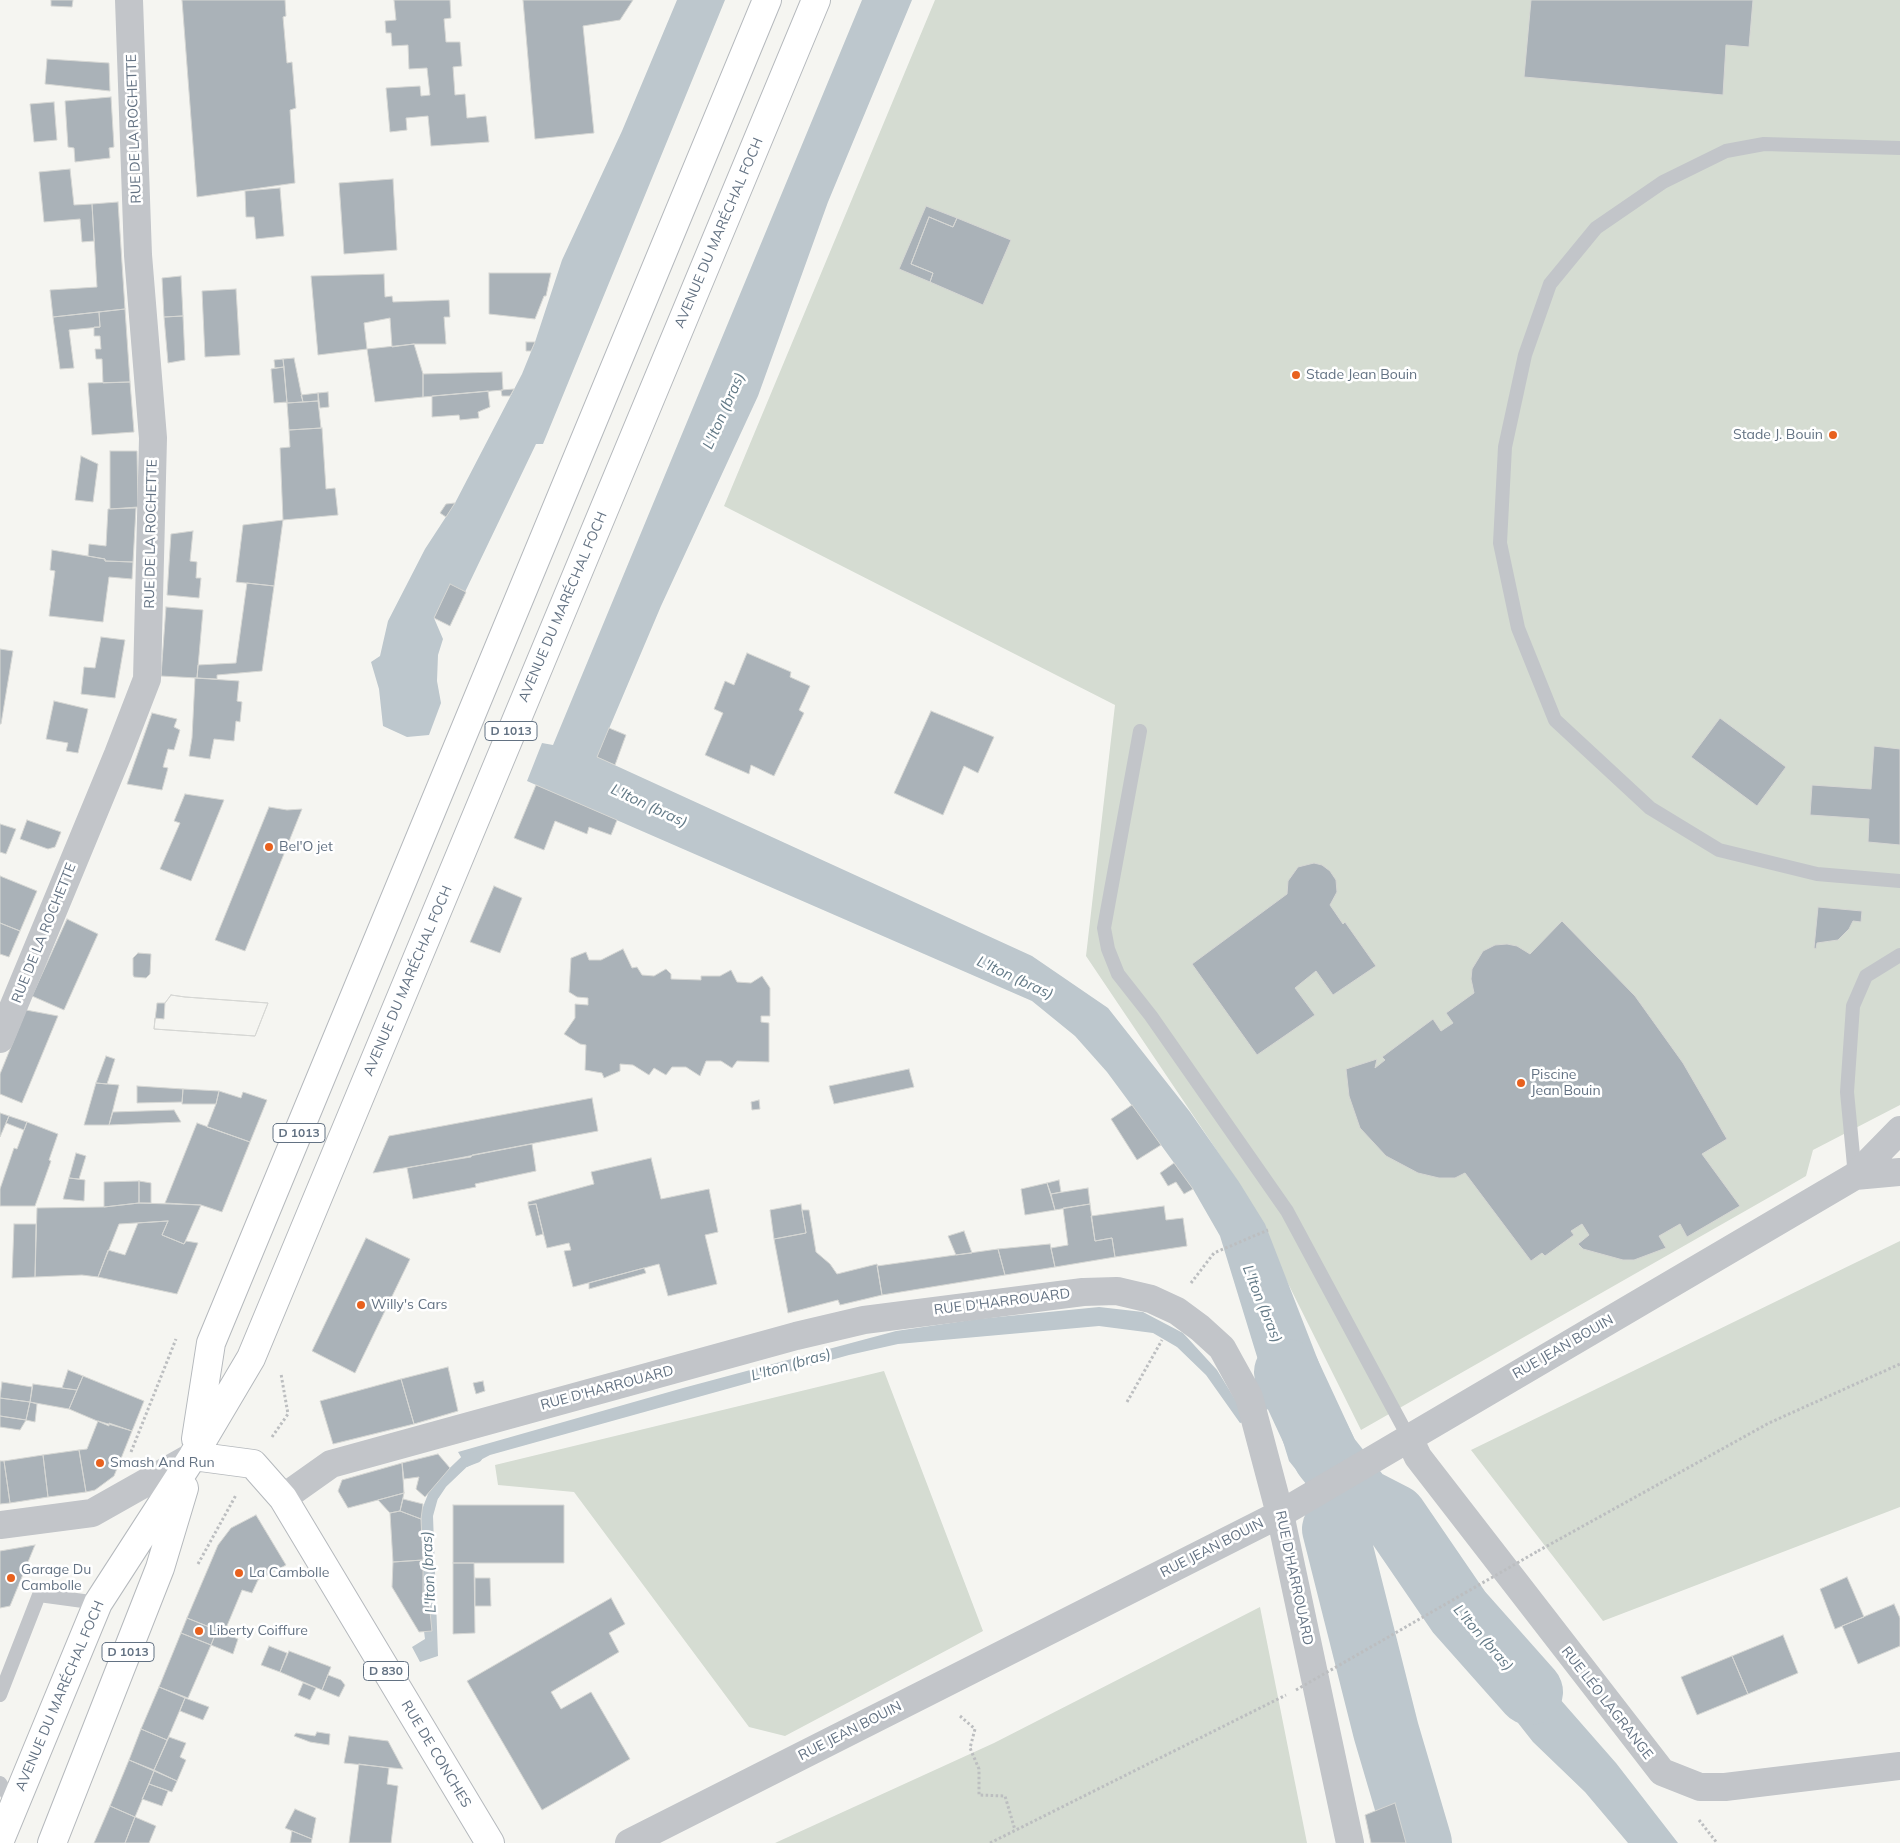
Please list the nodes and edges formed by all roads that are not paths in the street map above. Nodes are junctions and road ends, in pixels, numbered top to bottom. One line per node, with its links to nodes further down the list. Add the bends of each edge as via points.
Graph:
1 (129, 0): 8 (street, RUE DE LA ROCHETTE, via 138,255 153,438 147,679)
2 (767, 0): 13 (main road, AVENUE DU MARÉCHAL FOCH / D 1013, via 211,1343)
3 (816, 0): 13 (main road, AVENUE DU MARÉCHAL FOCH / D 1013, via 251,1358)
4 (1900, 148): 6 (lane, via 1764,144 1726,151 1663,182 1596,228 1550,284 1525,355 1505,447 1500,543 1518,628 1554,720 1650,808 1719,850 1817,874)
5 (1140, 731): 12 (lane, via 1104,928 1108,949 1118,974 1287,1211)
6 (1900, 881)
7 (1900, 955): 11 (lane, via 1866,976 1854,1006 1847,1092)
8 (0, 1039)
9 (1900, 1130): 11 (street, RUE JEAN BOUIN)
10 (1900, 1172): 11 (street, RUE JEAN BOUIN)
11 (1855, 1176): 12 (street, RUE JEAN BOUIN)
12 (1409, 1438): 15 (street, RUE JEAN BOUIN); 19 (street, RUE LÉO LAGRANGE, via 1418,1456 1662,1772 1700,1787 1725,1787)
13 (193, 1456): 14 (main road, RUE DE CONCHES / D 830, via 253,1464); 16 (street, via 92,1513); 17 (main road, AVENUE DU MARÉCHAL FOCH / D 1013); 22 (main road, AVENUE DU MARÉCHAL FOCH / D 1013, via 160,1568)
14 (283, 1498): 15 (street, RUE D'HARROUARD, via 330,1464 796,1336 864,1320 1083,1292 1117,1291 1151,1299 1176,1311 1222,1348 1249,1397 1258,1429); 23 (main road, RUE DE CONCHES / D 830)
15 (1291, 1507): 24 (street, RUE JEAN BOUIN); 25 (street, RUE D'HARROUARD)
16 (0, 1525)
17 (98, 1603): 18 (lane, via 39,1595); 20 (main road, AVENUE DU MARÉCHAL FOCH / D 1013)
18 (0, 1695)
19 (1900, 1766)
20 (7, 1794): 21 (main road, AVENUE DU MARÉCHAL FOCH / D 1013)
21 (0, 1840)
22 (52, 1843)
23 (490, 1843)
24 (629, 1843)
25 (1350, 1843)

